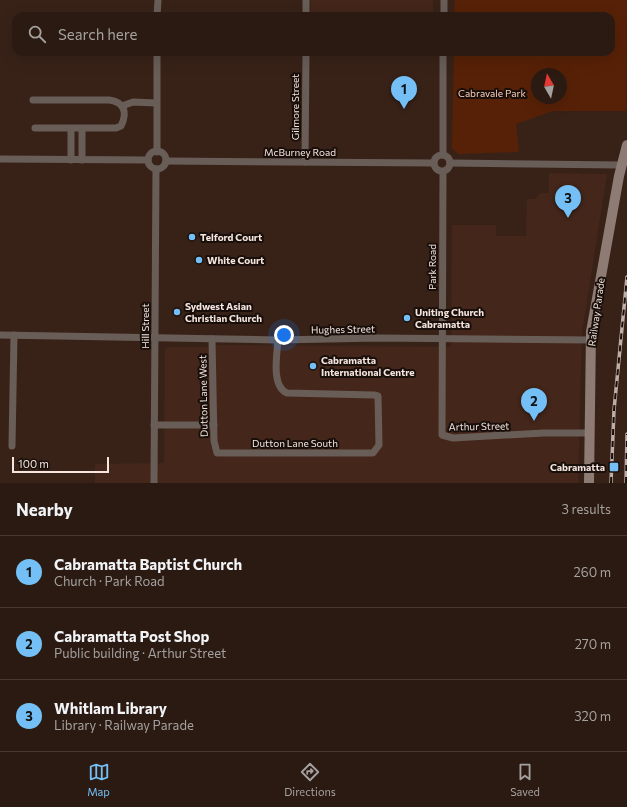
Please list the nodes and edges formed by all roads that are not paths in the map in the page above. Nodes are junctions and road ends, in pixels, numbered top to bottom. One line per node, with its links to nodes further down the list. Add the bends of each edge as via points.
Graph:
1 (158, 0): 4 (street)
2 (306, 0): 5 (street)
3 (444, 0): 6 (street)
4 (157, 12)
5 (306, 12)
6 (444, 12)
7 (157, 56): 11 (street)
8 (306, 56): 24 (street, Gilmore Street)
9 (443, 56): 18 (street)
10 (33, 100): 12 (street, via 109,100 117,101)
11 (156, 103): 12 (street, via 133,102); 17 (street)
12 (122, 106): 15 (street, via 121,126)
13 (35, 128): 14 (street)
14 (71, 129): 15 (street); 20 (street)
15 (82, 129): 21 (street)
16 (627, 145): 27 (main road, Railway Parade)
17 (157, 152): 22 (street, via 150,155); 23 (street, via 162,154)
18 (443, 155): 25 (street, via 436,158); 26 (street)
19 (0, 159): 20 (street)
20 (71, 160): 21 (street)
21 (82, 160): 22 (street)
22 (148, 160): 28 (street, via 149,165)
23 (166, 162): 24 (street, McBurney Road); 28 (street)
24 (305, 162): 25 (street, McBurney Road)
25 (434, 163): 29 (street, via 436,169)
26 (450, 163): 27 (street); 29 (street)
27 (622, 165): 36 (main road, Railway Parade, via 596,299)
28 (156, 169): 32 (street, Hill Street)
29 (443, 172): 34 (street, Park Road)
30 (0, 335): 31 (street, Hughes Street)
31 (14, 335): 32 (street, Hughes Street); 41 (street)
32 (155, 337): 33 (street, Hughes Street); 37 (street, Hill Street)
33 (212, 339): 35 (street, Hughes Street); 38 (street, Dutton Lane West)
34 (442, 339): 35 (street, Hughes Street); 36 (street, Hughes Street); 40 (street, Park Road)
35 (278, 340): 42 (street, Dutton Lane South, via 277,375 281,388 287,393 376,395 379,400 379,445 373,453)
36 (591, 340): 39 (main road, Railway Parade)
37 (154, 425): 38 (street); 43 (street, Hill Street)
38 (214, 425): 42 (street, Dutton Lane West)
39 (589, 433): 40 (street, Arthur Street, via 453,438); 44 (main road, Railway Parade)
40 (442, 435)
41 (12, 446)
42 (217, 453)
43 (154, 483)
44 (589, 483)

